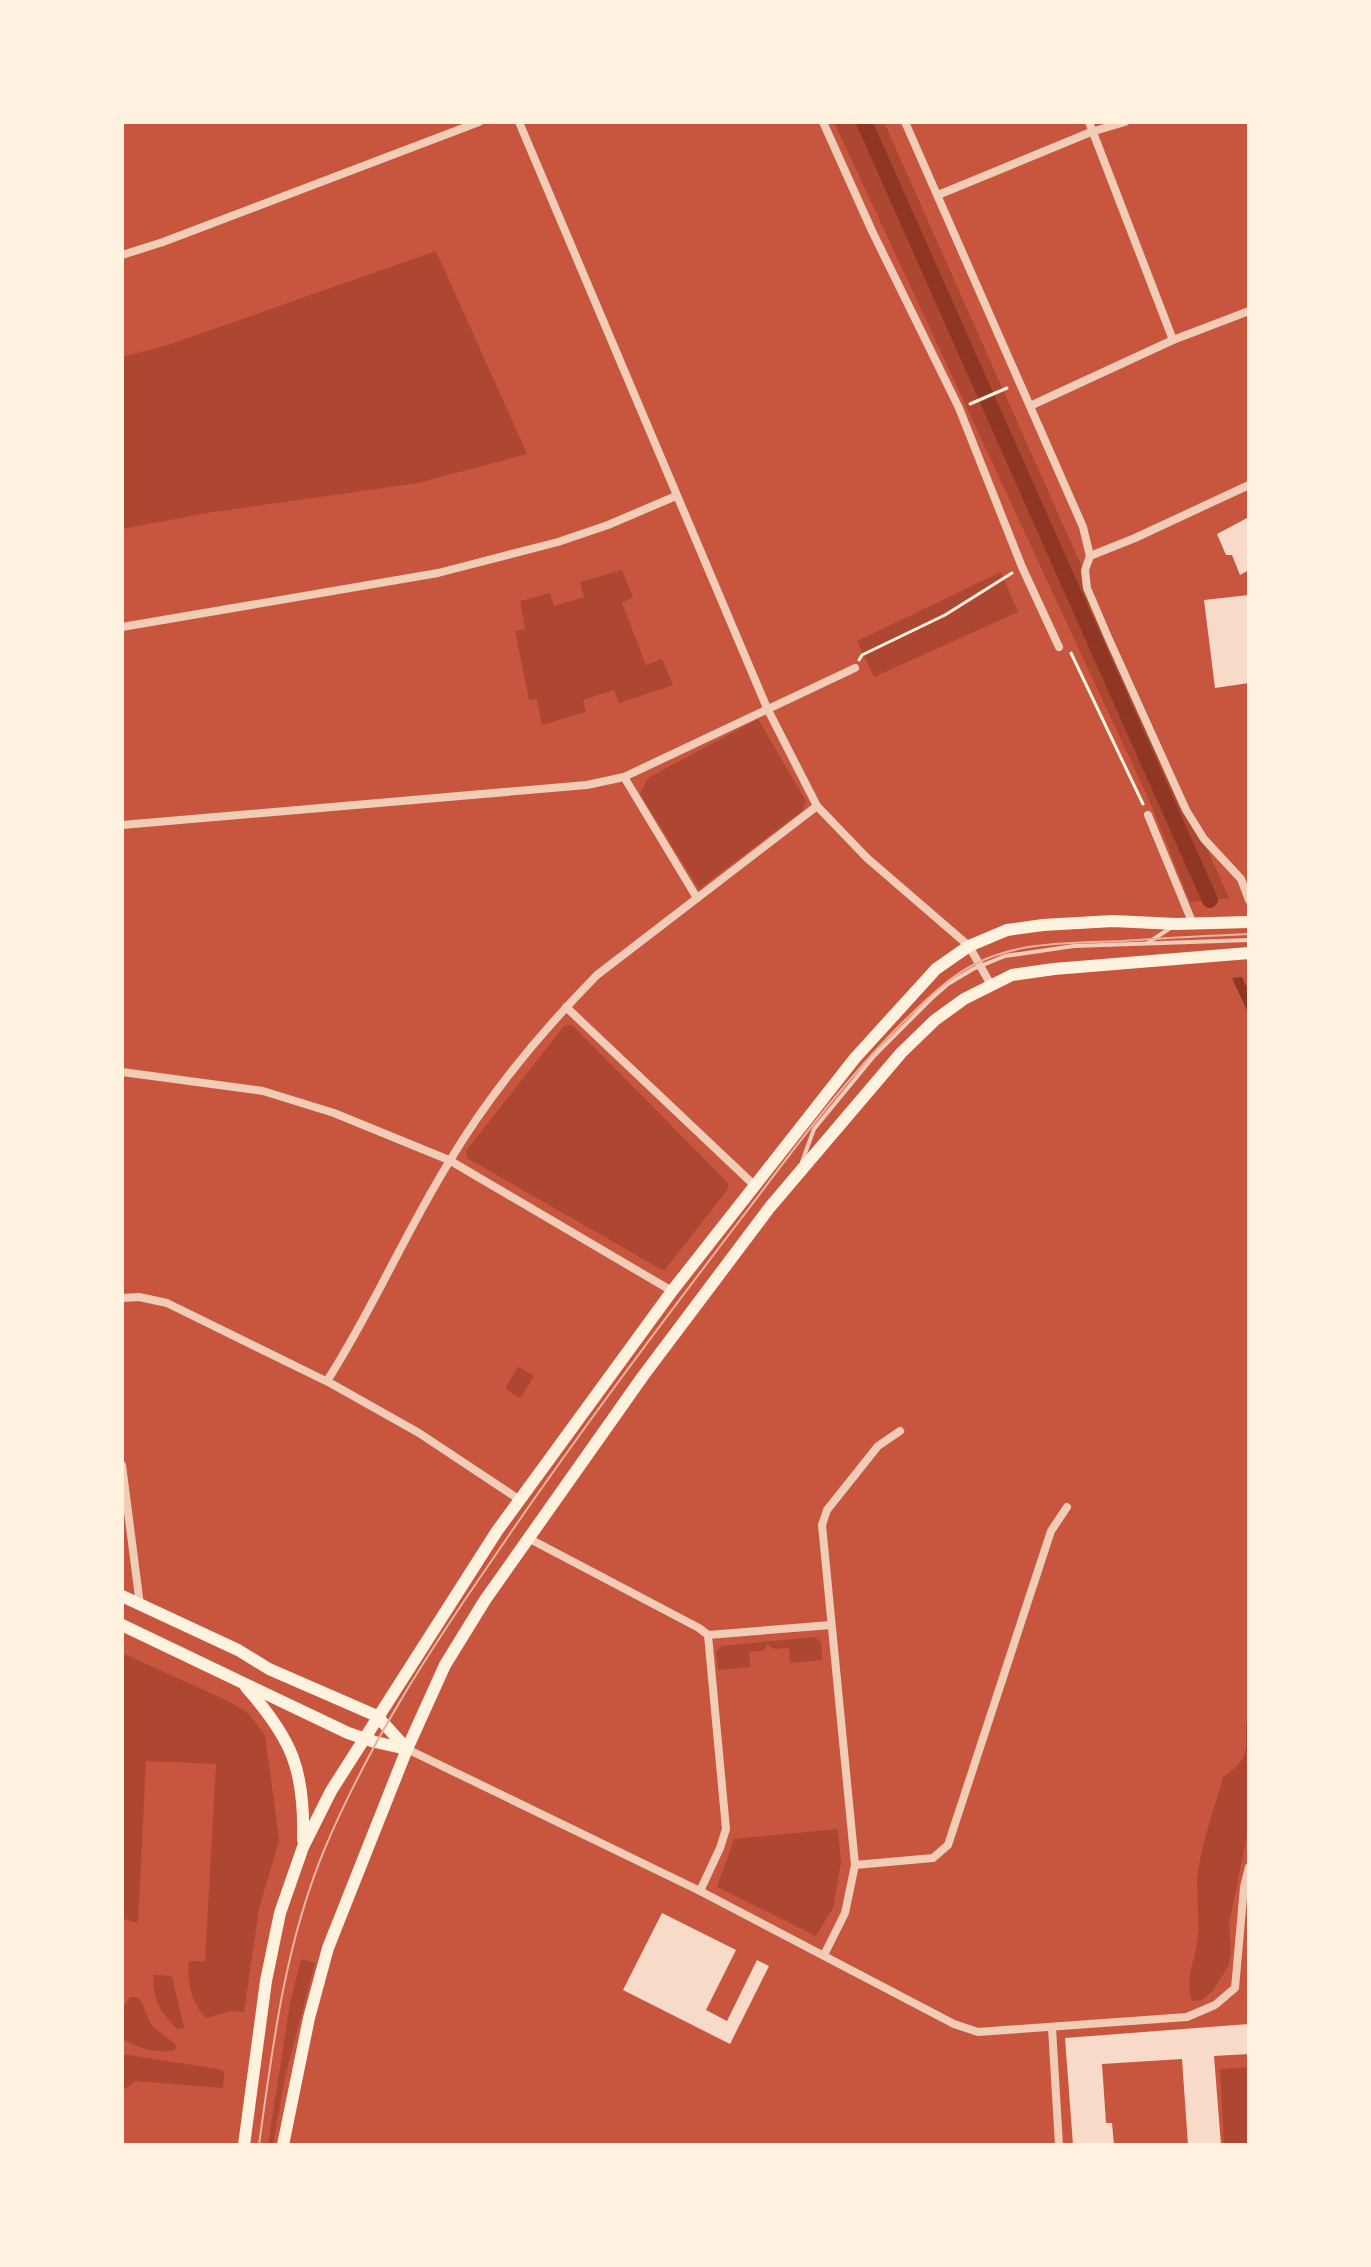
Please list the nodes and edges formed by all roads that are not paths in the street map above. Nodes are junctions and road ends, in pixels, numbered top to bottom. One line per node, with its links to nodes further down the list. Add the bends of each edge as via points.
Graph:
1 (479, 122): 9 (street)
2 (519, 122): 14 (street)
3 (823, 122): 17 (street, via 959,408)
4 (905, 122): 8 (street)
5 (1089, 122): 7 (street)
6 (1125, 122): 7 (street)
7 (1091, 132): 8 (street); 11 (street)
8 (938, 195): 12 (street)
9 (122, 255)
10 (1249, 311): 11 (street)
11 (1173, 340): 12 (street)
12 (1030, 406): 15 (street, via 1083,527)
13 (1249, 485): 15 (street)
14 (676, 496): 16 (street, via 558,542 438,573); 19 (street)
15 (1090, 556): 25 (street, via 1087,588 1186,810 1204,839 1241,879)
16 (122, 627)
17 (1059, 647)
18 (855, 668): 19 (street)
19 (767, 708): 20 (street); 21 (street)
20 (624, 777): 23 (street, via 587,785); 24 (street)
21 (817, 806): 24 (street); 31 (street, via 867,858)
22 (1148, 815): 28 (street)
23 (122, 825)
24 (697, 898): 35 (street, via 597,975)
25 (1249, 900)
26 (1249, 922): 28 (main road)
27 (1176, 924): 28 (main road); 30 (lane); 31 (main road, via 1043,925 1007,930)
28 (1193, 924)
29 (1249, 940): 30 (lane)
30 (1146, 942): 33 (lane, via 1034,951)
31 (969, 946): 33 (street); 37 (main road, via 936,969)
32 (1249, 953): 34 (main road, via 1054,969 1012,975)
33 (981, 966): 34 (street); 36 (lane, via 948,984)
34 (991, 985): 40 (main road, via 935,1020 901,1053)
35 (566, 1007): 39 (street, via 505,1078); 41 (street)
36 (870, 1062): 37 (lane); 40 (lane, via 810,1136)
37 (847, 1068): 41 (main road)
38 (122, 1072): 39 (street, via 263,1091 334,1113)
39 (449, 1160): 42 (street); 44 (street)
40 (799, 1173): 51 (main road, via 643,1376)
41 (753, 1184): 42 (main road)
42 (672, 1291): 47 (main road)
43 (122, 1298): 44 (street, via 167,1303)
44 (327, 1381): 47 (street, via 419,1433)
45 (900, 1431): 55 (street, via 878,1446 827,1510 822,1525)
46 (122, 1465): 49 (street)
47 (520, 1500): 58 (main road)
48 (1067, 1507): 62 (street, via 1051,1531 948,1845 933,1858)
49 (130, 1524): 50 (street); 53 (street)
50 (122, 1537)
51 (528, 1538): 56 (street); 60 (main road, via 445,1665)
52 (122, 1596): 53 (main road)
53 (140, 1605): 58 (main road)
54 (122, 1625): 57 (main road)
55 (831, 1625): 56 (street); 62 (street)
56 (708, 1635): 64 (street, via 726,1829)
57 (242, 1681): 59 (main road); 61 (main road, via 291,1750 302,1795)
58 (377, 1716): 59 (main road); 60 (main road)
59 (363, 1739): 60 (main road); 61 (main road)
60 (407, 1749): 64 (street); 70 (main road, via 328,1948)
61 (303, 1847): 69 (main road, via 280,1913 266,1981)
62 (855, 1865): 65 (street, via 845,1913)
63 (1249, 1867): 66 (street)
64 (700, 1891): 65 (street)
65 (824, 1955): 68 (street, via 967,2030)
66 (1237, 1971): 67 (street); 68 (street, via 1235,1988 1215,2005 1187,2017)
67 (1249, 1971)
68 (1052, 2028): 71 (street)
69 (244, 2145)
70 (283, 2145)
71 (1059, 2145)

